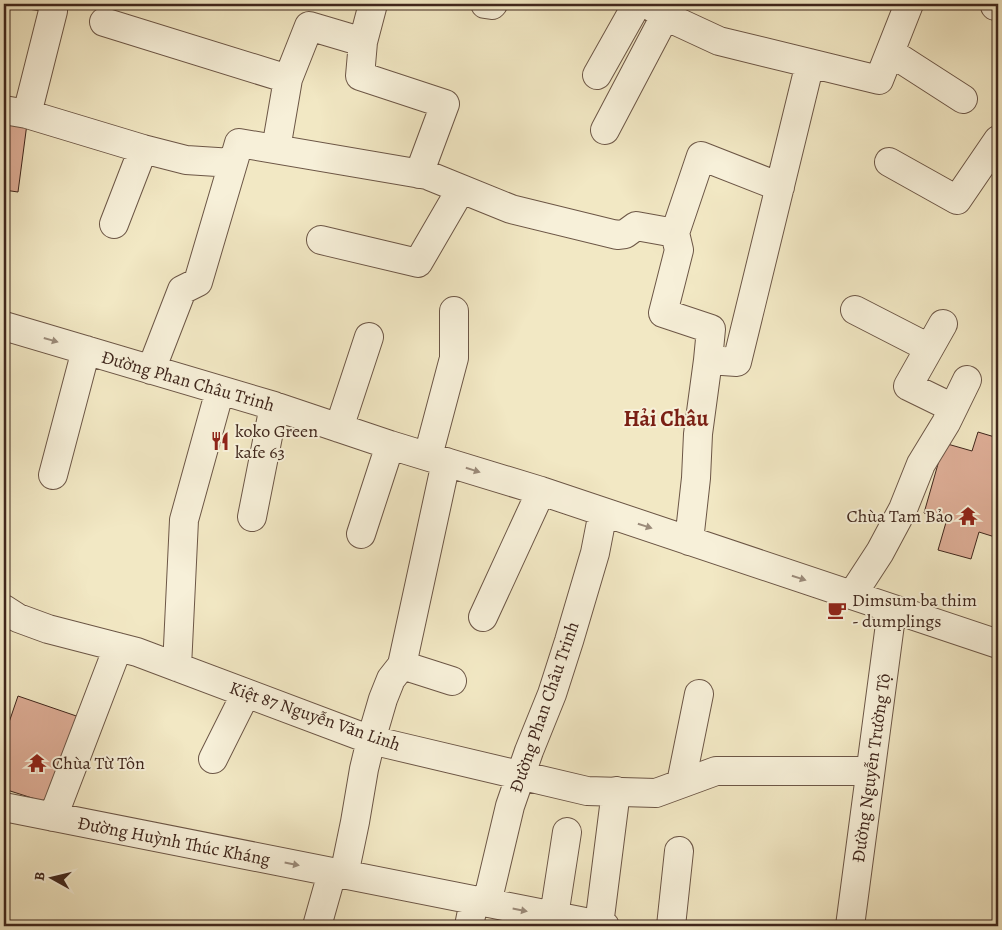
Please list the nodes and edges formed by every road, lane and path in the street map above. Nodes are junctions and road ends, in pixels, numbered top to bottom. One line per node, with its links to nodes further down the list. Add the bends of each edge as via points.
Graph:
1 (373, 4): 9 (street)
2 (486, 4): 3 (street)
3 (493, 4)
4 (637, 4): 12 (street)
5 (908, 5): 10 (street)
6 (657, 10): 11 (street, via 719,41); 16 (street)
7 (54, 11): 15 (street)
8 (104, 22): 13 (street)
9 (364, 42): 13 (street, via 309,26); 22 (street, via 360,76 445,104)
10 (890, 52): 11 (street, via 879,80); 14 (street)
11 (810, 63): 23 (street)
12 (597, 75)
13 (288, 79): 19 (street)
14 (963, 99)
15 (16, 112): 18 (street)
16 (605, 130)
17 (998, 140): 20 (street, via 957,200)
18 (143, 149): 21 (street, via 186,160); 25 (street)
19 (276, 149): 21 (street, via 239,143); 22 (street)
20 (889, 162)
21 (233, 163): 36 (street, via 198,282 182,290)
22 (419, 174): 24 (street)
23 (780, 187): 26 (street, via 701,156); 35 (street, via 738,362)
24 (461, 189): 26 (street, via 511,209 617,234 625,234 636,226); 27 (street, via 418,264)
25 (114, 224)
26 (675, 233): 35 (street, via 679,250 663,313 711,329)
27 (321, 240)
28 (855, 310): 33 (street)
29 (454, 311): 43 (street, via 454,358 442,408)
30 (943, 324): 33 (street)
31 (4, 326): 34 (street, Đường Phan Châu Trinh, one-way to 34)
32 (369, 337): 41 (street)
33 (929, 348): 40 (street, via 908,386)
34 (86, 350): 36 (street, Đường Phan Châu Trinh); 44 (street)
35 (708, 360): 49 (street)
36 (151, 370): 38 (street, Đường Phan Châu Trinh)
37 (967, 380): 40 (street)
38 (220, 390): 39 (street, Đường Phan Châu Trinh); 57 (street, via 184,520)
39 (274, 406): 41 (street, Đường Phan Châu Trinh); 47 (street)
40 (953, 408): 50 (street, via 921,464 903,509 880,552)
41 (339, 428): 42 (street, Đường Phan Châu Trinh)
42 (390, 445): 43 (street, Đường Phan Châu Trinh); 48 (street)
43 (437, 459): 45 (street, Đường Phan Châu Trinh, one-way to 45); 56 (street)
44 (53, 475)
45 (541, 491): 46 (street, Đường Phan Châu Trinh); 53 (street)
46 (603, 512): 49 (street, Đường Phan Châu Trinh, one-way to 49); 64 (street, Đường Phan Châu Trinh, via 569,641)
47 (252, 517)
48 (361, 534)
49 (689, 541): 50 (street, Đường Phan Châu Trinh, one-way to 50)
50 (852, 596): 52 (street, Đường Phan Châu Trinh)
51 (4, 609): 55 (street, Kiệt 87 Nguyễn Văn Linh, via 48,629)
52 (892, 609): 54 (street, Đường Phan Châu Trinh); 63 (street, Đường Nguyễn Trường Tộ)
53 (484, 617)
54 (998, 644)
55 (118, 647): 57 (street, Kiệt 87 Nguyễn Văn Linh); 68 (street)
56 (402, 665): 58 (street); 61 (street, via 391,679)
57 (176, 667): 59 (street, Kiệt 87 Nguyễn Văn Linh)
58 (452, 681)
59 (246, 693): 61 (street, Kiệt 87 Nguyễn Văn Linh); 62 (street)
60 (698, 694): 65 (street)
61 (371, 740): 64 (street, Kiệt 87 Nguyễn Văn Linh); 71 (street, via 355,822)
62 (213, 759)
63 (870, 772): 65 (street, Kiệt 87 Nguyễn Văn Linh, via 716,770); 77 (street, Đường Nguyễn Trường Tộ)
64 (520, 775): 66 (street, Kiệt 87 Nguyễn Văn Linh, via 588,791); 72 (street, Đường Phan Châu Trinh)
65 (681, 784): 66 (street, Kiệt 87 Nguyễn Văn Linh, via 656,793)
66 (616, 792): 75 (street)
67 (4, 807): 68 (street, Đường Huỳnh Thúc Kháng)
68 (53, 817): 71 (street, Đường Huỳnh Thúc Kháng, one-way to 71)
69 (567, 832): 73 (street)
70 (679, 851): 76 (street)
71 (338, 874): 72 (street, Đường Huỳnh Thúc Kháng); 74 (street)
72 (477, 910): 73 (street, Đường Huỳnh Thúc Kháng, one-way to 73)
73 (554, 916): 75 (street, Đường Huỳnh Thúc Kháng)
74 (317, 926)
75 (602, 926)
76 (671, 926)
77 (850, 926)

